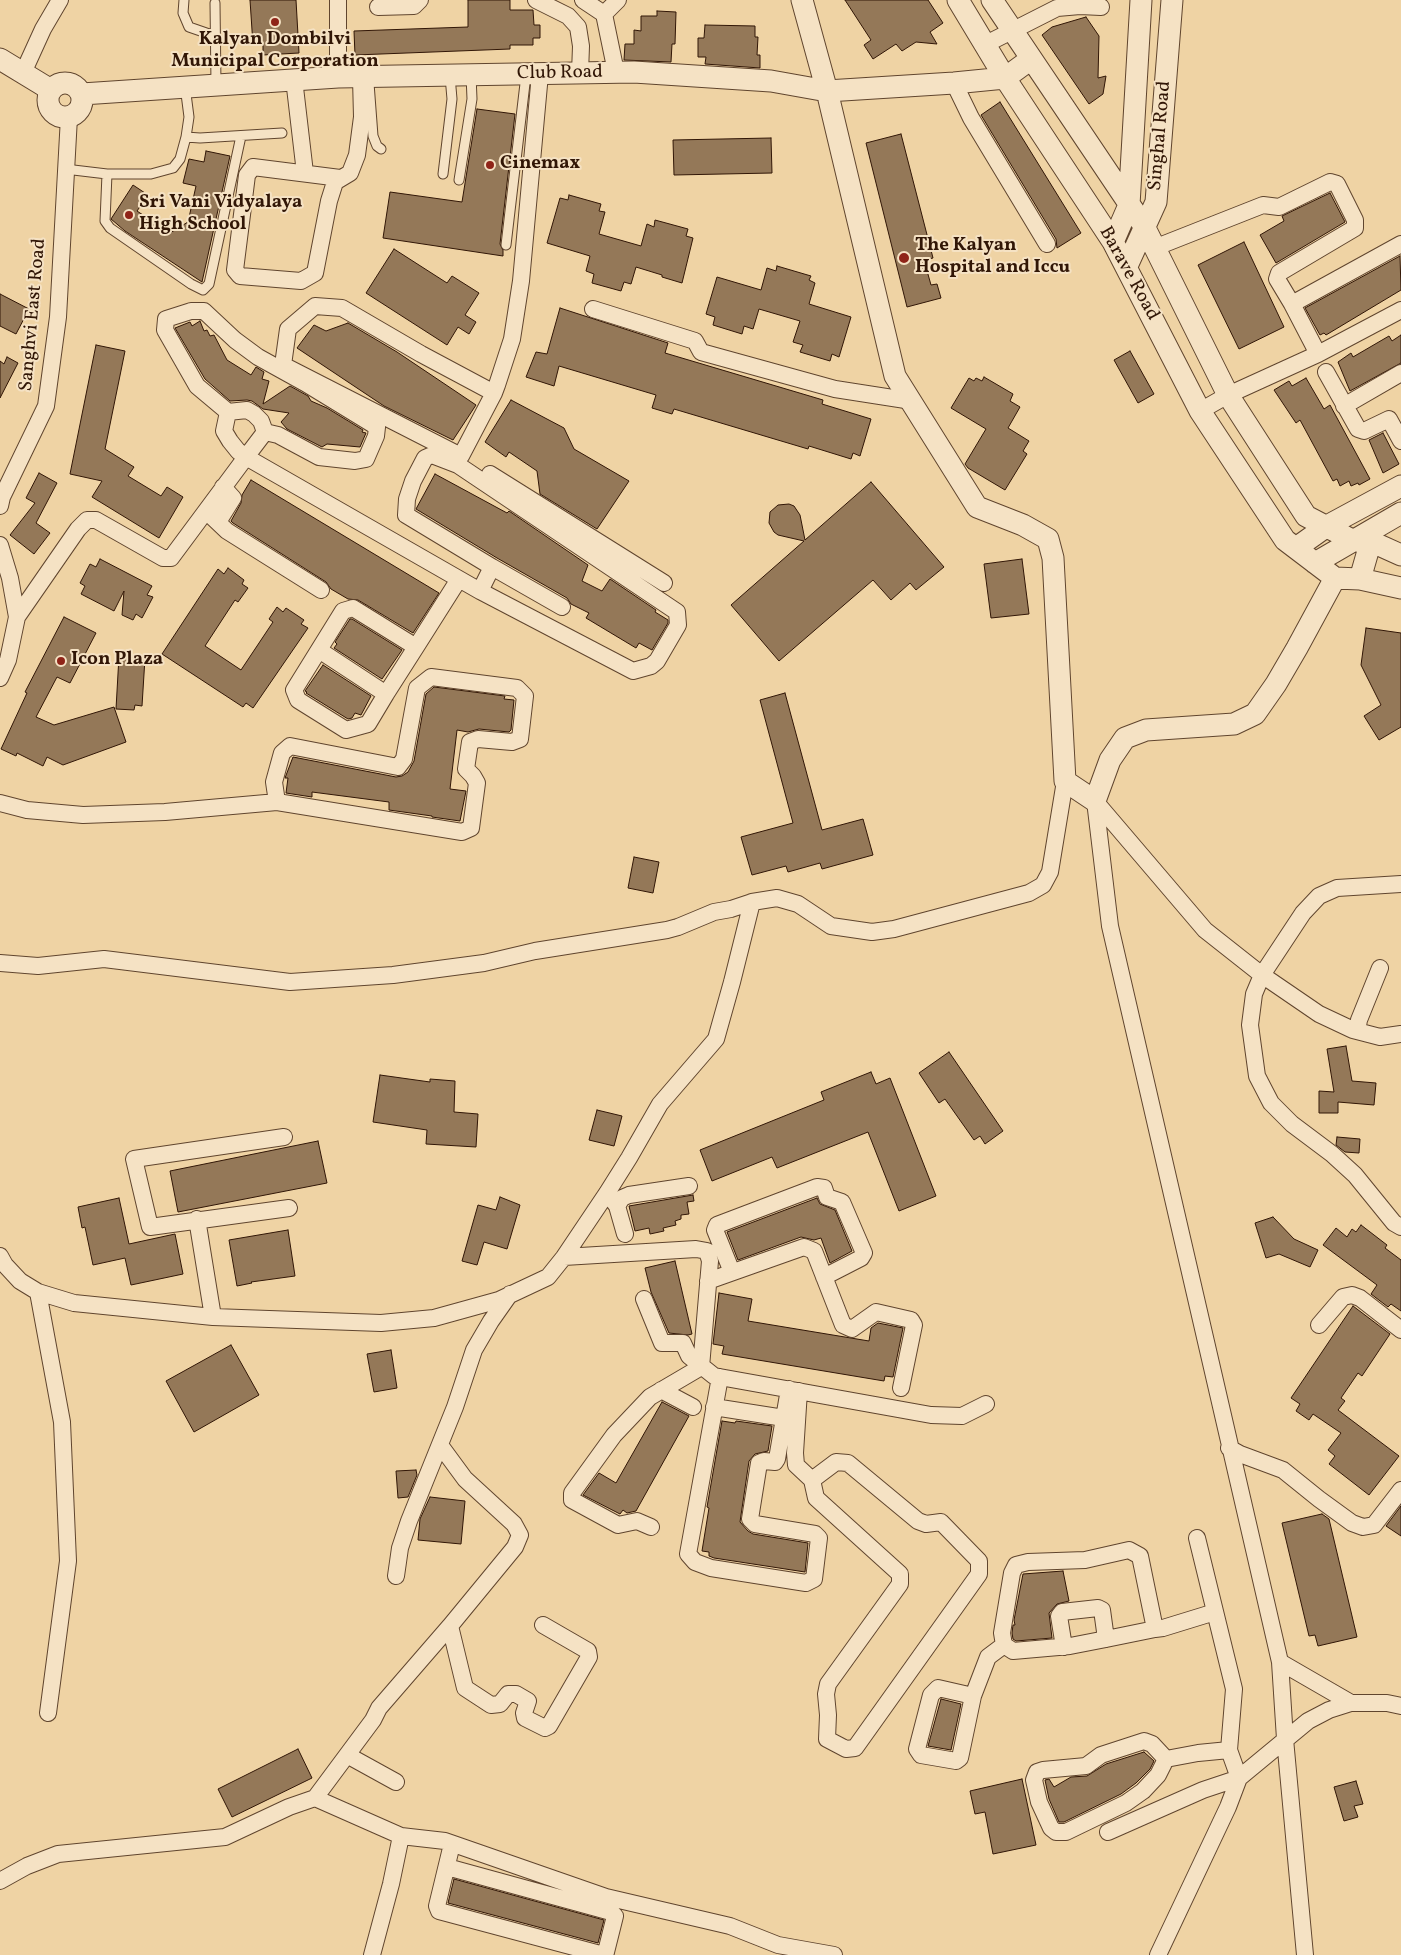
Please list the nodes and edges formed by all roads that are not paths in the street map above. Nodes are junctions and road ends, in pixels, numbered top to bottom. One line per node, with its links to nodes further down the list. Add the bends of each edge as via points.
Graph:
1 (60, 0): 23 (street)
2 (184, 0): 18 (lane, via 183,13 189,27)
3 (338, 0): 28 (street)
4 (420, 0): 15 (street, via 414,6)
5 (536, 0): 24 (street, via 568,16 578,27)
6 (583, 0): 16 (street)
7 (618, 0): 16 (street)
8 (802, 0): 36 (street)
9 (958, 0): 19 (street, Barave Road)
10 (992, 0): 17 (street, Barave Road)
11 (1141, 0): 49 (street, Singhal Road)
12 (1172, 0): 50 (street, Singhal Road, via 1156,202)
13 (216, 3): 18 (lane)
14 (1101, 7): 17 (street, via 1057,8)
15 (378, 8)
16 (604, 14): 22 (street)
17 (1012, 31): 19 (street); 21 (street, Barave Road)
18 (215, 36): 32 (lane)
19 (986, 44): 30 (street, Barave Road)
20 (0, 59): 23 (street)
21 (1031, 59): 30 (street, Club Road); 49 (street, Barave Road)
22 (616, 72): 24 (street, Club Road); 36 (street, Club Road, via 771,81)
23 (23, 73): 35 (street)
24 (580, 73): 25 (street, Club Road)
25 (533, 74): 27 (street, Club Road); 54 (lane); 63 (street, via 520,280 512,339)
26 (450, 76): 27 (street, Club Road); 29 (street, Club Road); 46 (lane, via 452,99)
27 (471, 76): 48 (lane, via 472,99)
28 (338, 77): 29 (street, Club Road); 31 (street, Club Road)
29 (365, 78): 42 (lane, via 373,136); 47 (street, via 357,156 350,173)
30 (1005, 78): 33 (street, Club Road); 51 (street, Barave Road)
31 (294, 79): 32 (street, Club Road); 44 (street)
32 (216, 84): 34 (street, Club Road)
33 (954, 84): 36 (street, Club Road); 52 (street)
34 (185, 86): 37 (street, Club Road); 41 (lane, via 189,117)
35 (51, 90): 37 (street, via 64,82 75,85); 38 (street, via 48,100 52,112)
36 (827, 91): 65 (street, via 895,376)
37 (82, 94): 38 (street, via 79,111)
38 (69, 117): 43 (street, Sanghvi East Road)
39 (282, 133): 40 (lane)
40 (241, 136): 41 (lane); 45 (lane, via 209,284 203,290 110,228 105,221)
41 (186, 138): 45 (lane, via 180,159 173,168 151,174)
42 (381, 149)
43 (65, 169): 45 (lane); 76 (street, Sanghvi East Road, via 58,317 46,406)
44 (305, 173): 47 (street); 47 (street, via 253,167 247,175 235,270 240,276 300,281 315,273 329,200 335,182)
45 (107, 174)
46 (443, 174)
47 (340, 178)
48 (460, 180)
49 (1129, 205): 50 (street, Barave Road); 51 (street, Singhal Road)
50 (1144, 226): 55 (street, Barave Road); 56 (street, Singhal Road)
51 (1113, 242): 56 (street, Barave Road)
52 (1047, 244)
53 (1401, 244): 57 (street)
54 (506, 245)
55 (1154, 248): 57 (street, via 1262,205 1278,207 1330,182 1337,184 1355,220 1354,228 1278,274 1277,278); 64 (street, Barave Road)
56 (1127, 266): 67 (street, Barave Road)
57 (1292, 304): 60 (street)
58 (592, 309): 65 (street, via 695,341 701,352 835,389)
59 (1401, 310): 60 (street)
60 (1318, 354): 64 (street)
61 (1326, 372): 66 (street)
62 (1401, 373): 66 (street)
63 (494, 392): 72 (street); 72 (street, via 342,308 315,306 288,329 283,365)
64 (1228, 395): 67 (street); 80 (street, Barave Road, via 1306,516)
65 (912, 402): 103 (street, via 977,507 1048,539 1053,558)
66 (1344, 406): 69 (street, via 1358,429 1364,431)
67 (1200, 411): 84 (street, Barave Road, via 1285,540)
68 (228, 412): 70 (street, via 247,410 261,421); 70 (street, via 197,386 165,330 166,320 191,311 204,311 258,357 377,427 366,459 355,461 320,458 278,435); 73 (street, via 224,430)
69 (1395, 416): 71 (street)
70 (265, 432): 73 (street)
71 (1401, 441)
72 (461, 456): 93 (street)
73 (246, 457): 75 (street); 85 (street)
74 (1401, 486): 80 (street)
75 (223, 487): 77 (street); 79 (street, via 233,498)
76 (0, 506)
77 (206, 511): 79 (street); 98 (street, via 171,558 163,558 96,520 87,520 78,528)
78 (1401, 513): 82 (street)
79 (218, 522): 95 (street, via 227,531)
80 (1326, 526): 82 (street, Barave Road); 84 (street)
81 (427, 528): 85 (street); 88 (street); 96 (street, via 406,515 406,508 413,481 425,458 432,454 458,465 677,612 678,625 656,661 651,666 633,670)
82 (1361, 542): 86 (street, Barave Road); 87 (street); 92 (street)
83 (0, 545): 89 (street)
84 (1296, 548): 87 (street, Barave Road)
85 (412, 552): 91 (street)
86 (1401, 555)
87 (1315, 563): 90 (street, Barave Road)
88 (492, 566): 96 (street); 97 (street)
89 (5, 577): 98 (street)
90 (1335, 578): 92 (street); 104 (street, via 1276,684 1255,714 1234,724 1146,730 1125,738 1110,760)
91 (459, 579): 96 (street); 99 (street)
92 (1360, 579): 94 (street)
93 (664, 583)
94 (1401, 588)
95 (321, 590)
96 (480, 591)
97 (562, 607)
98 (17, 617): 101 (street, via 8,660)
99 (416, 647): 100 (street, via 353,608 343,611); 102 (street)
100 (319, 650): 102 (street); 102 (street, via 294,690 298,700 346,730 368,724)
101 (0, 678)
102 (386, 694)
103 (1065, 781): 104 (street); 108 (street, via 1050,872 1043,885 1029,893 872,932 831,926 798,904 777,898)
104 (1095, 801): 111 (street, via 1204,930); 143 (street, via 1110,926)
105 (0, 802): 106 (street, via 28,810 83,815)
106 (277, 802): 106 (street, via 462,832 472,828 477,783 466,769 470,742 478,739 520,740 525,696 517,688 431,677 417,688 404,759 398,767 290,746 282,752 274,782)
107 (1401, 884): 111 (street, via 1337,888 1319,896 1303,913)
108 (752, 902): 109 (street, via 667,930 544,949 484,963 393,975 290,982 104,959 38,966); 116 (street, via 716,1039 660,1104)
109 (0, 963)
110 (1380, 968): 112 (street)
111 (1262, 975): 112 (street, via 1319,1014); 120 (street, via 1254,994 1250,1025 1257,1076 1270,1103 1355,1175 1394,1224)
112 (1357, 1031): 113 (street, via 1380,1038)
113 (1401, 1034)
114 (284, 1137): 119 (street, via 134,1160 150,1227)
115 (689, 1186): 117 (street, via 628,1195)
116 (607, 1192): 117 (street); 123 (street)
117 (617, 1206): 121 (street)
118 (289, 1208): 119 (street)
119 (197, 1219): 130 (street)
120 (1401, 1226)
121 (625, 1234)
122 (0, 1256): 127 (street, via 20,1281)
123 (564, 1257): 126 (street, via 696,1249 707,1251 710,1260); 128 (street, via 548,1277)
124 (732, 1272): 125 (street, via 804,1247 814,1251); 125 (street, via 715,1230 717,1225 817,1187 824,1188 827,1197 842,1202 864,1253 861,1258); 126 (street)
125 (824, 1277): 135 (street, via 843,1325 852,1329 876,1312 912,1320 914,1325)
126 (708, 1281): 133 (street)
127 (38, 1292): 130 (street, via 74,1303); 160 (street, via 62,1422 68,1561)
128 (510, 1294): 130 (street, via 434,1318 381,1323); 142 (street, via 474,1350 456,1408)
129 (644, 1299): 133 (street, via 662,1343 688,1340 689,1356)
130 (213, 1317)
131 (1319, 1325): 132 (street, via 1343,1297 1352,1295)
132 (1401, 1330)
133 (701, 1366): 134 (street); 136 (street)
134 (720, 1377): 137 (street); 140 (street)
135 (901, 1388)
136 (661, 1390): 139 (street); 146 (street, via 650,1396 614,1435 572,1493 572,1500 618,1525 637,1521)
137 (794, 1390): 138 (street, via 931,1415 962,1416); 141 (street); 144 (street, via 796,1465)
138 (986, 1404)
139 (693, 1407)
140 (714, 1407): 141 (street); 141 (street, via 688,1554 695,1562 711,1568 806,1583 814,1579 819,1538 815,1534 755,1524 750,1519 759,1463 777,1459)
141 (784, 1418)
142 (440, 1445): 148 (street, via 403,1539); 151 (street, via 465,1479 514,1524 520,1534 515,1547)
143 (1229, 1448): 145 (street, via 1284,1470 1319,1500 1363,1527 1374,1525); 156 (street)
144 (812, 1480): 144 (street, via 816,1498 900,1574 900,1584 828,1684 827,1739 846,1749 855,1748 979,1574 980,1561 941,1522 926,1524 918,1521 848,1463 836,1462)
145 (1401, 1490)
146 (651, 1527)
147 (1197, 1538): 149 (street)
148 (396, 1576)
149 (1215, 1612): 152 (street); 162 (street, via 1234,1689)
150 (543, 1625): 151 (street, via 588,1651 589,1657 545,1728 525,1718 528,1701 516,1694 508,1694 500,1704 491,1705 465,1688)
151 (450, 1626): 163 (street, via 379,1708 374,1720)
152 (1155, 1630): 153 (street); 154 (street, via 1140,1556 1129,1550 1085,1560 1016,1565 1002,1633)
153 (1106, 1639): 155 (street); 155 (street, via 1102,1610 1062,1612 1059,1616)
154 (1004, 1646): 155 (street, via 1013,1651); 157 (street, via 988,1657)
155 (1064, 1647)
156 (1280, 1662): 158 (street); 161 (street)
157 (974, 1696): 157 (street, via 960,1758 956,1762 921,1755 917,1749 931,1695 938,1688)
158 (1351, 1703): 159 (street); 161 (street, via 1308,1721)
159 (1401, 1706)
160 (48, 1712)
161 (1285, 1739): 165 (street); 176 (street)
162 (1229, 1750): 164 (street); 165 (street)
163 (347, 1755): 166 (street); 167 (street)
164 (1166, 1759): 164 (street, via 1144,1740 1101,1755 1086,1766 1037,1772 1034,1780 1051,1828 1056,1832 1066,1832 1126,1803 1158,1775)
165 (1239, 1778): 168 (street, via 1203,1790); 175 (street)
166 (396, 1782)
167 (315, 1798): 169 (street); 172 (street, via 225,1837 58,1854)
168 (1108, 1832)
169 (402, 1836): 170 (street); 173 (street)
170 (452, 1844): 171 (street); 174 (street, via 606,1897 730,1926 778,1945)
171 (447, 1867): 171 (street, via 437,1906 439,1911 600,1954 606,1952 615,1916 611,1912)
172 (0, 1881)
173 (372, 1955)
174 (834, 1955)
175 (1158, 1955)
176 (1305, 1955)

